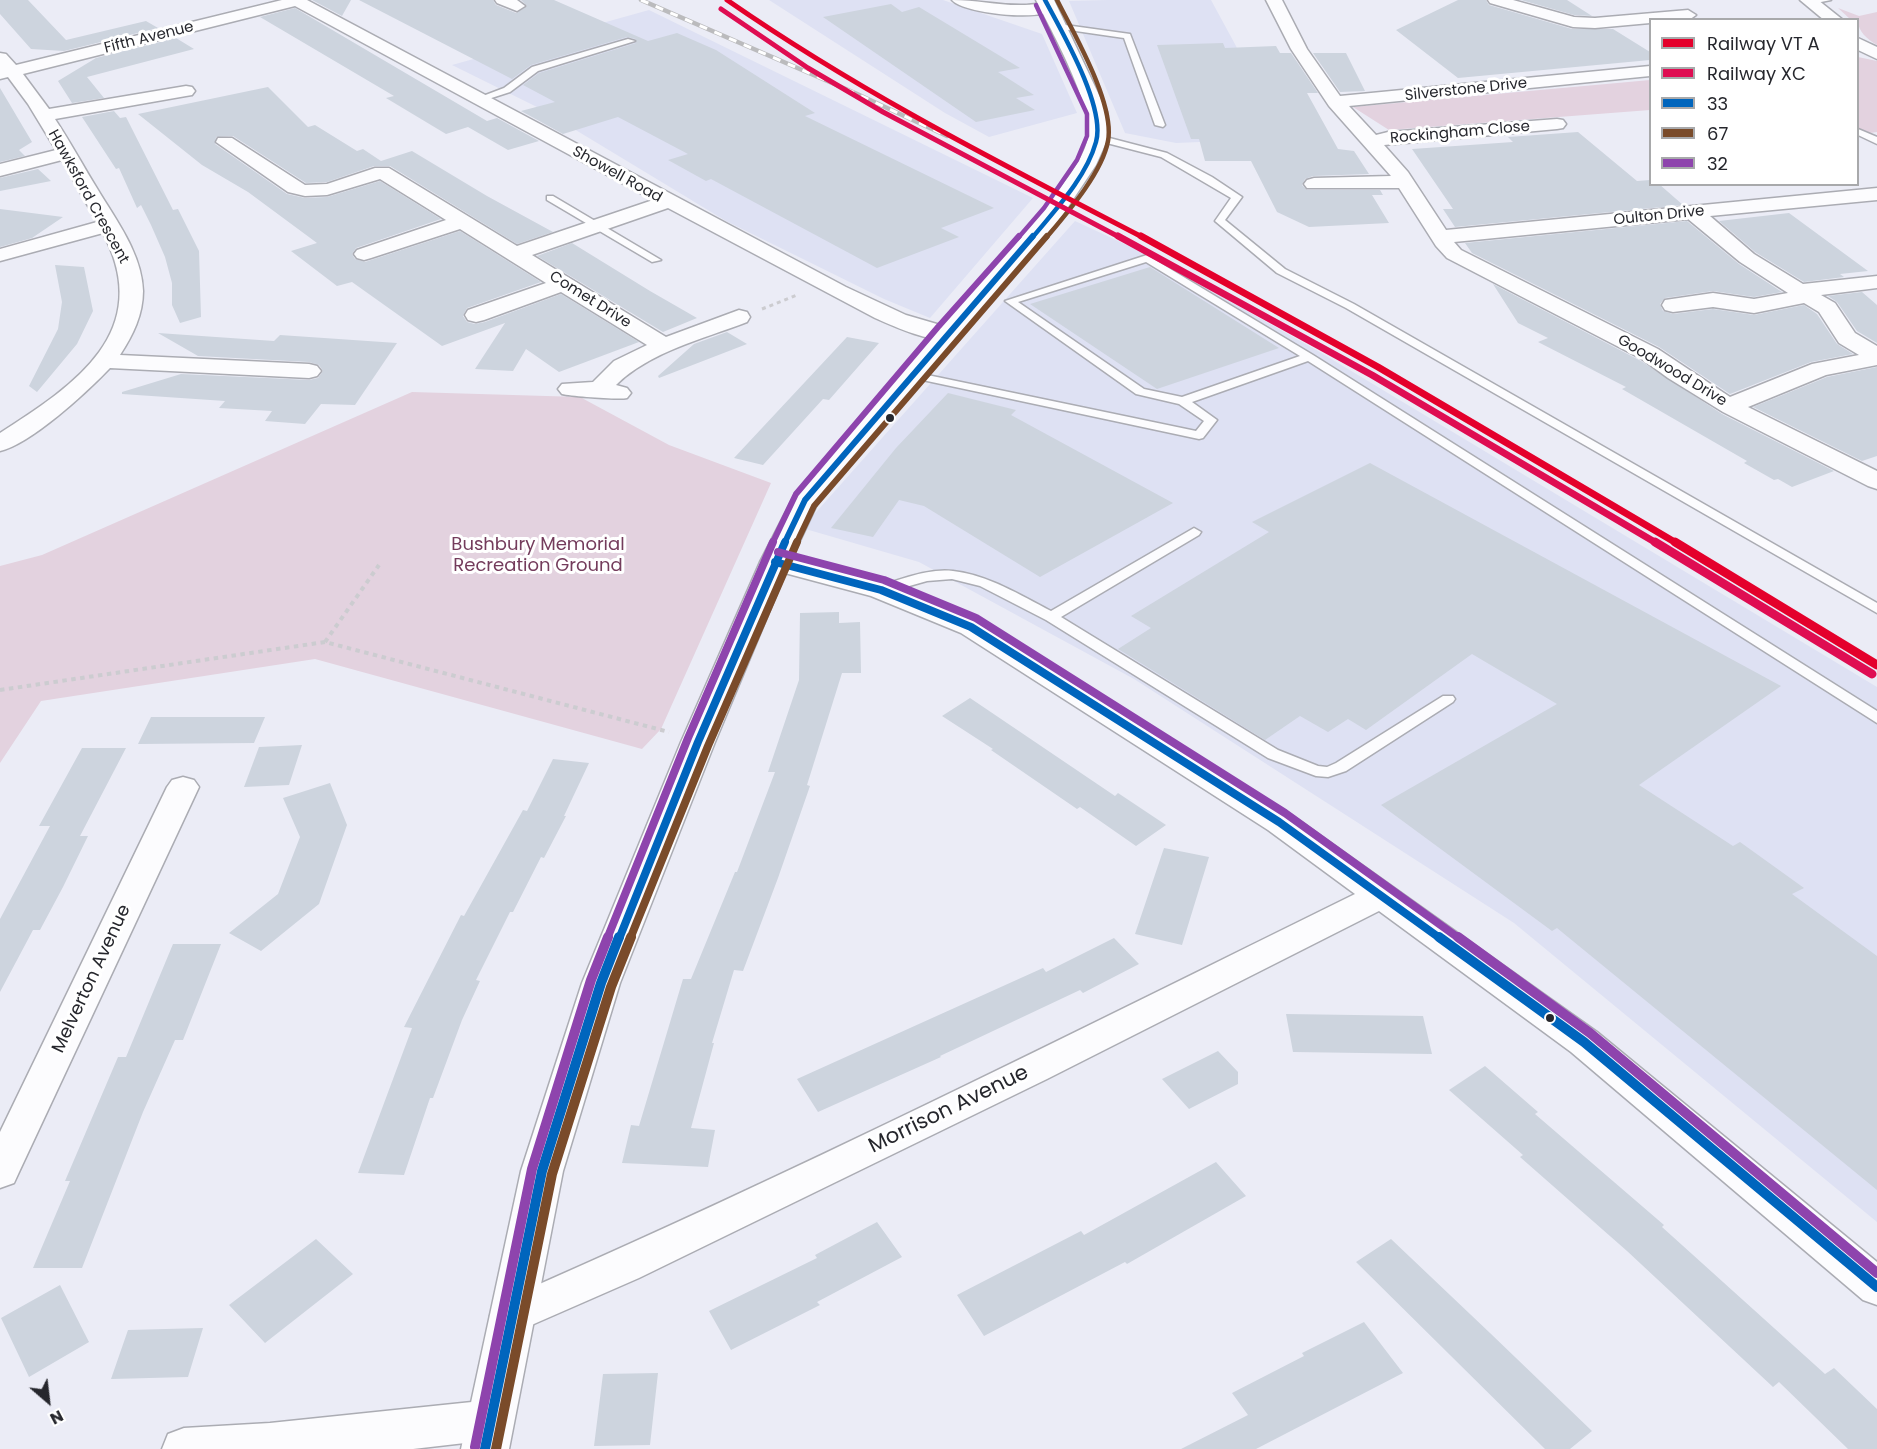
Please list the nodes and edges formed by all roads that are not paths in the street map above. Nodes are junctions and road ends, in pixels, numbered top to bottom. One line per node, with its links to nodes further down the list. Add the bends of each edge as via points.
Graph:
1 (960, 0): 7 (street, via 987,9 1015,12)
2 (1274, 0): 18 (street, via 1299,49)
3 (1496, 0): 11 (street, via 1573,22)
4 (1664, 0): 8 (street)
5 (1815, 0): 10 (street)
6 (296, 1): 14 (street, Fifth Avenue); 17 (street, Showell Road)
7 (1047, 4): 12 (street)
8 (1692, 17): 9 (street)
9 (1676, 18)
10 (1833, 18)
11 (1649, 20)
12 (1058, 26): 21 (lane, via 1127,36); 24 (street, via 1097,112)
13 (631, 41): 17 (lane, via 535,69 507,90)
14 (4, 68): 19 (street, Hawksford Crescent)
15 (1649, 72): 18 (street, Silverstone Drive)
16 (186, 91): 19 (street, via 122,95)
17 (479, 99): 33 (street, Showell Road)
18 (1335, 102): 26 (street)
19 (44, 116): 27 (street, Hawksford Crescent)
20 (1557, 124): 26 (street, Rockingham Close)
21 (1160, 125)
22 (1859, 133): 25 (lane)
23 (249, 136): 35 (street, Comet Drive, via 217,145 303,191 326,189 382,172)
24 (1098, 138): 49 (street, via 1086,165 1052,214); 66 (lane, via 1164,154 1209,179 1237,197 1220,222 1281,271 1360,312)
25 (1877, 141)
26 (1372, 142): 29 (street, Rockingham Close)
27 (68, 153): 28 (street); 36 (street, Hawksford Crescent)
28 (0, 170)
29 (1405, 182): 30 (street); 38 (street, Rockingham Close)
30 (1314, 184)
31 (1877, 194): 34 (street, Oulton Drive)
32 (550, 198): 37 (lane)
33 (667, 202): 37 (street, Comet Drive); 49 (street, Showell Road, via 892,319)
34 (1694, 213): 38 (street, Oulton Drive); 45 (street, via 1747,258)
35 (463, 221): 39 (street); 40 (street, Comet Drive)
36 (107, 226): 41 (street); 53 (street, Hawksford Crescent, via 129,273 133,292 119,340)
37 (598, 226): 40 (street, Comet Drive); 42 (lane)
38 (1441, 237): 60 (street, Goodwood Drive, via 1454,254 1650,354)
39 (364, 254)
40 (515, 254): 44 (street, Comet Drive)
41 (0, 255)
42 (656, 260)
43 (1877, 282): 45 (street)
44 (563, 284): 47 (street); 50 (street, Comet Drive)
45 (1803, 293): 46 (street, via 1754,306 1713,300); 52 (street, via 1827,308 1847,338)
46 (1673, 304)
47 (476, 315)
48 (739, 318): 50 (street)
49 (946, 334): 55 (street)
50 (664, 346): 57 (street, via 622,366)
51 (1309, 357): 59 (lane); 59 (lane, via 1147,258 1010,301 1140,392); 69 (lane)
52 (1877, 357): 60 (street, via 1820,369)
53 (103, 361): 54 (street); 61 (street, Hawksford Crescent, via 70,395)
54 (309, 371)
55 (913, 375): 59 (lane, via 1199,435 1211,420); 64 (street, via 805,500)
56 (570, 389): 57 (street)
57 (599, 389): 58 (street)
58 (622, 393)
59 (1183, 401)
60 (1729, 406): 62 (street, Goodwood Drive)
61 (0, 444)
62 (1877, 481)
63 (1194, 532): 67 (lane)
64 (775, 562): 65 (street); 74 (street, via 601,982 542,1172)
65 (881, 590): 67 (lane, via 926,577 972,578); 71 (street, via 971,627 1279,822)
66 (1877, 609)
67 (1051, 617): 68 (lane, via 1273,754 1316,771 1341,767)
68 (1448, 699)
69 (1877, 718)
70 (183, 787): 72 (street, Melverton Avenue)
71 (1382, 895): 73 (street, via 1584,1042); 74 (street, Morrison Avenue, via 1034,1069 625,1266)
72 (0, 1172)
73 (1877, 1287)
74 (511, 1316): 75 (street)
75 (488, 1434): 76 (street)
76 (184, 1449)

